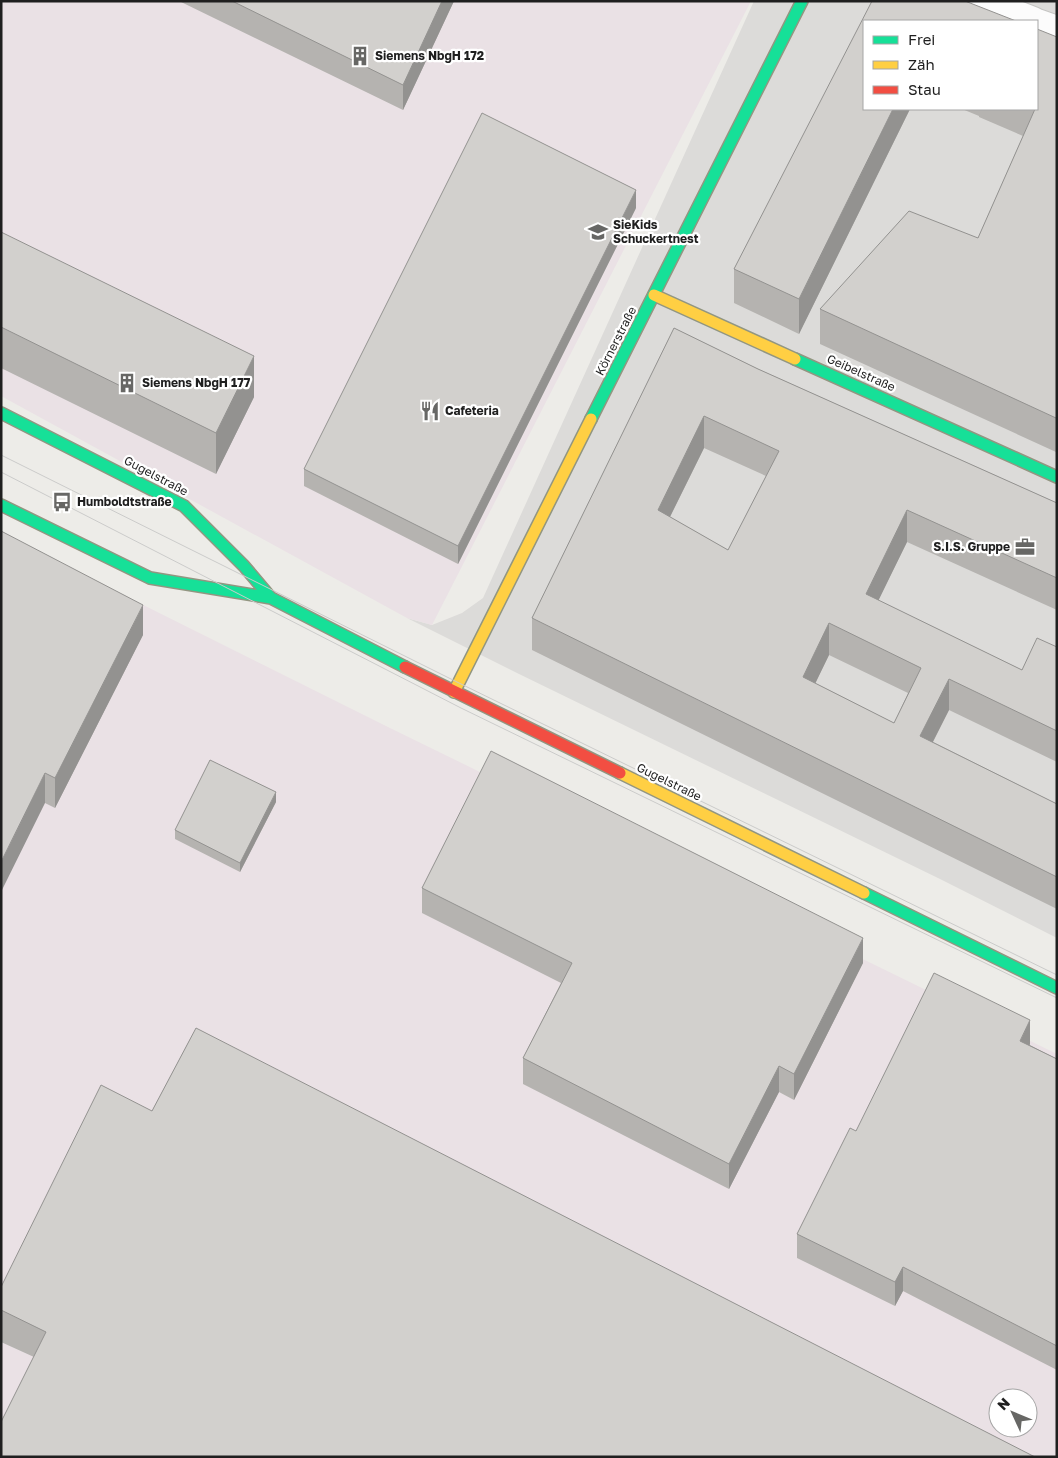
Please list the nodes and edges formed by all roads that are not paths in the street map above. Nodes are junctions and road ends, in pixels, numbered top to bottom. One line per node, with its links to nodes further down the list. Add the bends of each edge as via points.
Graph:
1 (802, 1): 6 (street, Körnerstraße)
2 (982, 1): 3 (street)
3 (1030, 20)
4 (1038, 23): 5 (street)
5 (1057, 30)
6 (654, 295): 8 (street, Geibelstraße); 11 (street, Körnerstraße)
7 (1, 413): 10 (street, Gugelstraße, via 184,506)
8 (1057, 476)
9 (1, 505): 10 (street, Gugelstraße, via 150,578)
10 (271, 598): 11 (street, Gugelstraße)
11 (454, 692): 12 (street, Gugelstraße)
12 (1057, 988)

